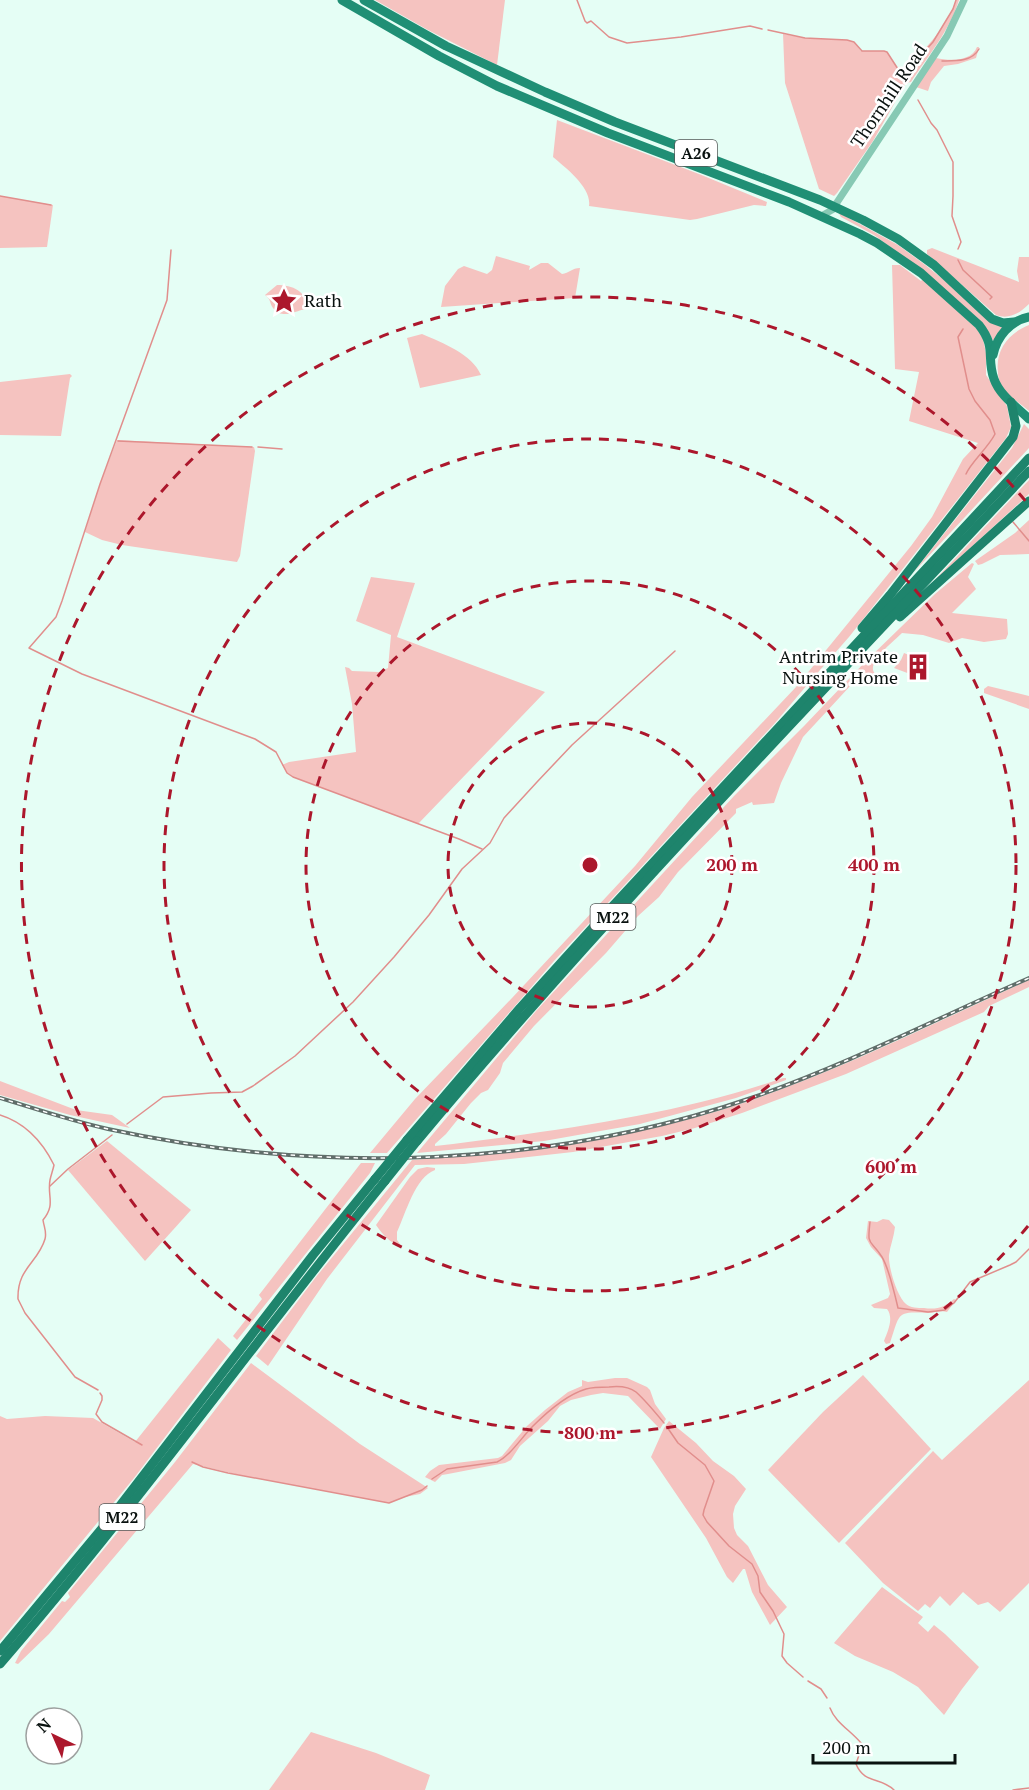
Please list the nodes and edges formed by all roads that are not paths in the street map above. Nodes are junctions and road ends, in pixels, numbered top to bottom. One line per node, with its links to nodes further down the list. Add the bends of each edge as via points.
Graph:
1 (342, 0): 5 (highway, A26)
2 (349, 0): 5 (highway)
3 (364, 0): 6 (highway, A26, via 446,46)
4 (964, 0): 7 (street, Thornhill Road, via 947,36)
5 (381, 23): 6 (highway, A26, via 497,86)
6 (612, 127): 7 (highway, A26); 8 (highway, A26, via 634,143)
7 (833, 208): 8 (street); 9 (highway, via 839,218); 11 (highway, A26, via 898,239 934,265 992,319)
8 (823, 215): 9 (highway, A26)
9 (877, 243): 12 (highway, A26, via 921,273 975,321 988,338)
10 (1029, 317): 11 (highway)
11 (1014, 322): 12 (highway, via 995,345)
12 (991, 360): 13 (highway, A26, via 997,386)
13 (1011, 402): 14 (highway, A26); 19 (highway, via 1016,426 1006,447 890,595)
14 (1029, 419)
15 (1029, 458): 19 (highway, M22)
16 (1029, 471): 18 (highway, M22)
17 (1029, 501): 18 (highway)
18 (816, 699): 20 (highway, M22)
19 (777, 729): 20 (highway, M22, via 543,983)
20 (412, 1141): 21 (highway, M22, bridge)
21 (235, 1363): 22 (highway, M22); 23 (highway, M22, via 117,1524)
22 (0, 1651)
23 (0, 1664)

